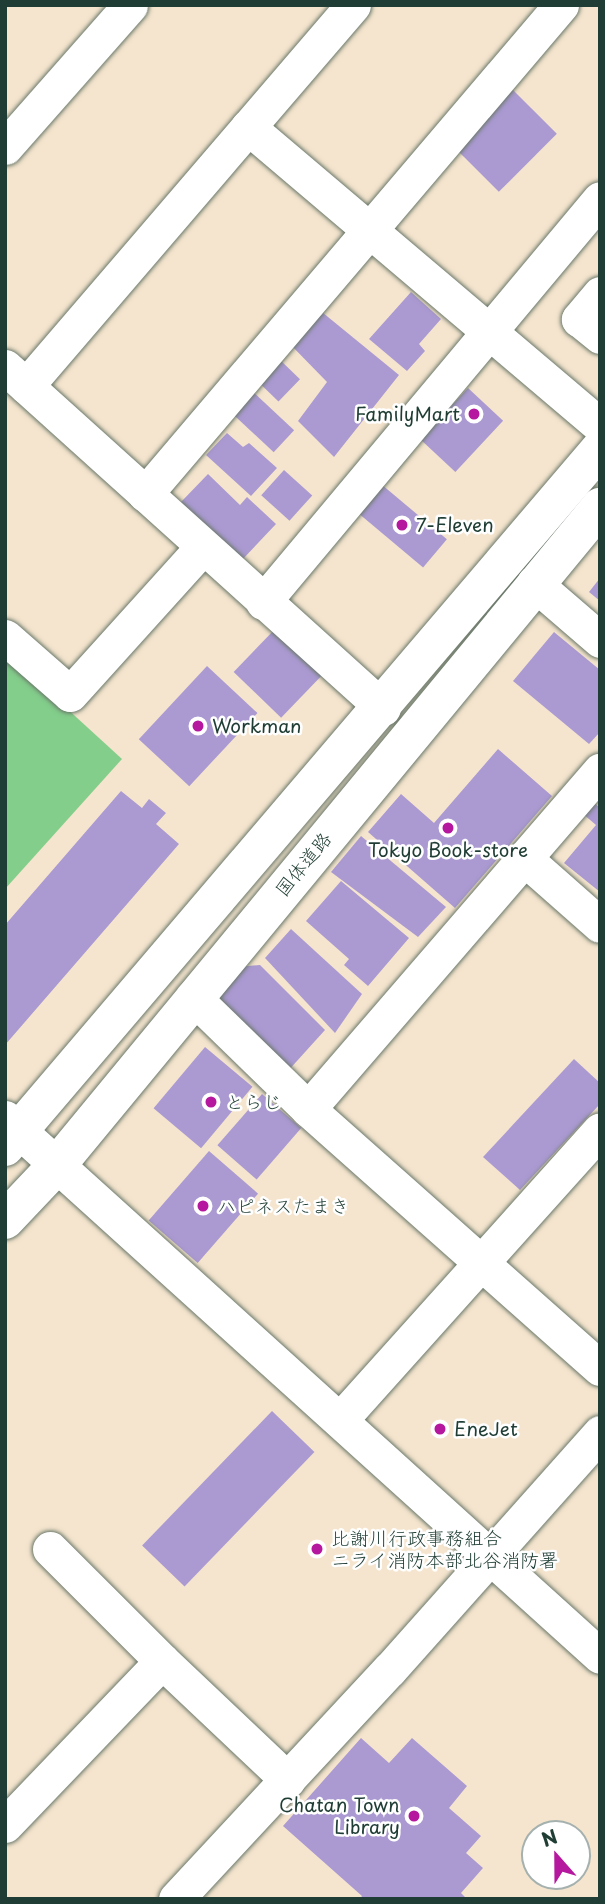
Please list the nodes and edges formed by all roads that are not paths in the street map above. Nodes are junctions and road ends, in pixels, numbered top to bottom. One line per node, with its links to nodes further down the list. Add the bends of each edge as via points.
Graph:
1 (130, 5): 5 (street)
2 (353, 5): 4 (street)
3 (561, 5): 7 (street)
4 (248, 127): 7 (street); 11 (street)
5 (5, 147)
6 (600, 199): 9 (street)
7 (372, 230): 9 (street); 14 (street)
8 (600, 294): 10 (street, via 579,319)
9 (491, 331): 12 (street); 18 (street)
10 (600, 336)
11 (15, 376): 14 (street)
12 (600, 426)
13 (600, 449): 21 (main road, 国体道路)
14 (145, 494): 16 (street)
15 (600, 507): 17 (main road, 国体道路)
16 (202, 547): 18 (street); 19 (street, via 70,694)
17 (534, 583): 20 (street); 25 (main road, 国体道路)
18 (263, 602): 21 (street)
19 (5, 637)
20 (600, 640)
21 (383, 708): 28 (main road, 国体道路)
22 (600, 771): 23 (street)
23 (524, 858): 24 (street); 26 (street)
24 (600, 925)
25 (194, 998): 26 (street); 29 (main road, 国体道路)
26 (308, 1109): 31 (street)
27 (600, 1130): 31 (street)
28 (10, 1132): 29 (street)
29 (58, 1164): 30 (main road, 国体道路); 33 (street)
30 (5, 1220)
31 (480, 1262): 32 (street); 33 (street)
32 (600, 1367)
33 (340, 1420): 36 (street)
34 (600, 1433): 36 (street)
35 (50, 1549): 38 (street)
36 (488, 1555): 37 (street); 39 (street)
37 (600, 1656)
38 (162, 1661): 39 (street); 40 (street)
39 (288, 1780): 41 (street)
40 (5, 1825)
41 (176, 1899)

